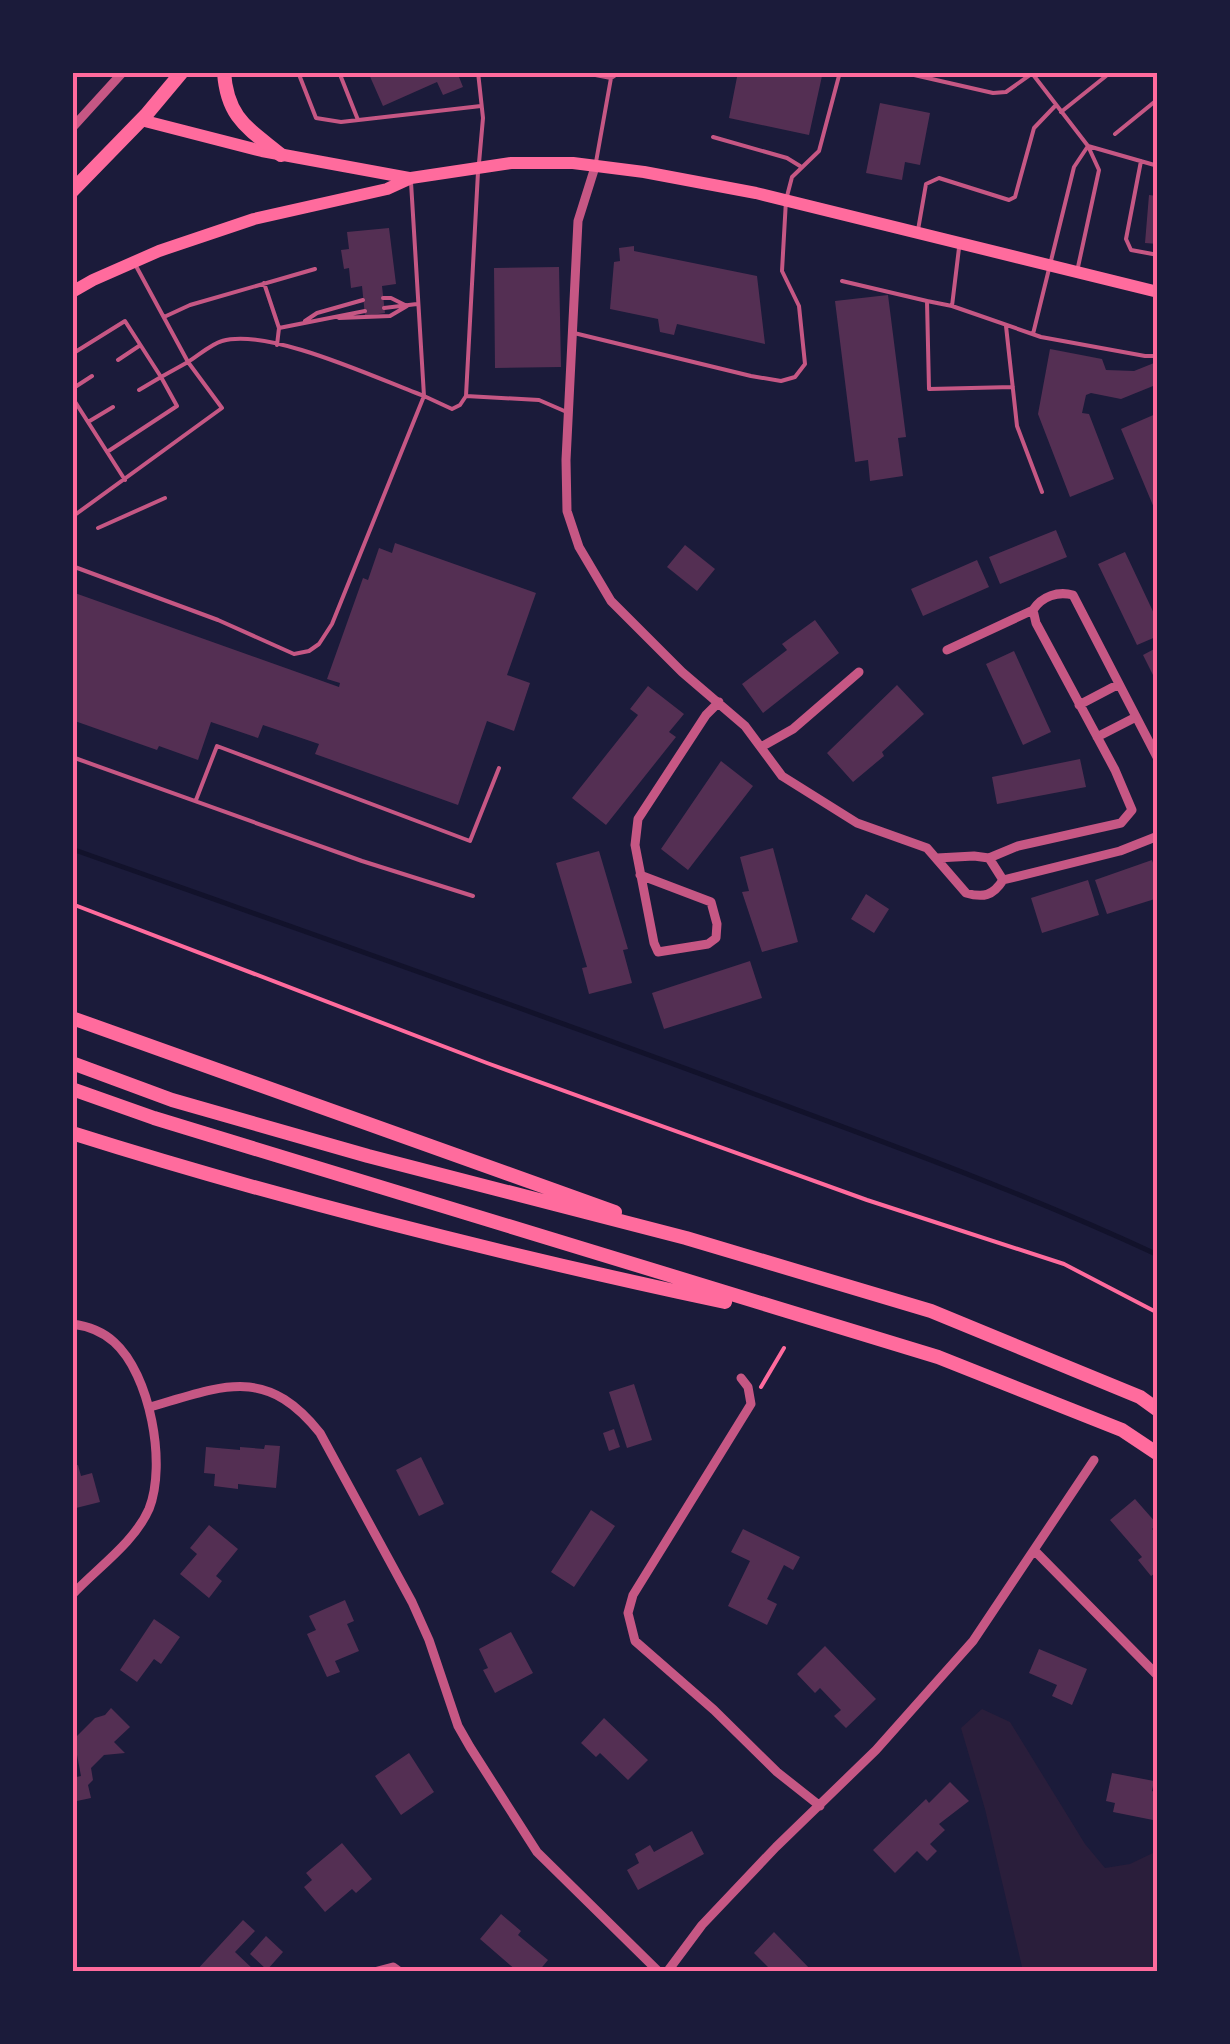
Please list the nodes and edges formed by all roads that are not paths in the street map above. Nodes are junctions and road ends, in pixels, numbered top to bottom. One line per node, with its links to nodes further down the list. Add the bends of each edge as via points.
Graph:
1 (123, 72): 20 (street)
2 (182, 72): 18 (main road)
3 (224, 72): 24 (main road, via 226,98 241,122)
4 (298, 72): 19 (lane, via 316,118)
5 (339, 72): 19 (lane)
6 (478, 72): 16 (lane)
7 (580, 72): 13 (lane)
8 (620, 72): 13 (lane)
9 (840, 72): 28 (lane, via 819,151)
10 (901, 72): 12 (lane, via 994,93)
11 (1111, 72): 17 (lane)
12 (1032, 73): 15 (lane)
13 (610, 78): 27 (lane)
14 (1158, 99): 21 (lane)
15 (1056, 105): 17 (lane); 33 (lane, via 1034,128 1015,198 932,179)
16 (482, 106): 19 (lane); 29 (lane)
17 (1062, 112): 23 (lane)
18 (142, 120): 24 (main road); 31 (main road)
19 (358, 120)
20 (72, 128)
21 (1115, 134)
22 (713, 137): 28 (lane)
23 (1088, 146): 25 (lane); 37 (lane, via 1074,167); 39 (lane, via 1098,170)
24 (281, 154): 30 (main road)
25 (1142, 161): 26 (lane); 35 (lane, via 1126,239 1131,250)
26 (1157, 165)
27 (595, 166): 29 (main road); 32 (main road); 57 (street, via 578,222)
28 (800, 166): 32 (lane)
29 (478, 168): 30 (main road); 71 (lane)
30 (411, 178): 36 (main road, via 387,190 224,227); 47 (lane)
31 (72, 191)
32 (786, 200): 33 (main road); 57 (lane, via 782,271 799,306 805,364 796,377 751,376)
33 (918, 232): 34 (main road)
34 (960, 243): 37 (main road); 49 (lane)
35 (1158, 255)
36 (133, 262): 42 (main road); 52 (lane)
37 (1048, 265): 39 (main road); 58 (lane)
38 (315, 268): 41 (lane)
39 (1077, 272): 43 (main road)
40 (842, 280): 46 (lane)
41 (264, 284): 52 (lane); 56 (lane)
42 (72, 292)
43 (1158, 292)
44 (383, 298): 48 (lane)
45 (363, 300): 54 (lane)
46 (927, 301): 49 (lane); 67 (lane, via 929,389)
47 (417, 304): 48 (lane); 70 (lane)
48 (406, 306): 50 (lane); 53 (lane, via 390,316)
49 (952, 306): 55 (lane)
50 (384, 308)
51 (364, 310): 53 (lane)
52 (164, 317): 64 (lane)
53 (334, 317): 54 (lane)
54 (305, 321): 56 (lane)
55 (1006, 326): 58 (lane); 67 (lane)
56 (279, 328): 59 (lane)
57 (574, 332): 74 (street)
58 (1033, 334): 62 (lane)
59 (277, 344): 64 (lane, via 222,341); 70 (lane)
60 (141, 346): 61 (lane, via 125,321); 63 (lane); 66 (lane)
61 (72, 354)
62 (1158, 356)
63 (118, 360)
64 (188, 362): 66 (lane); 77 (lane, via 222,408)
65 (92, 376): 68 (lane)
66 (160, 377): 69 (lane); 76 (lane, via 177,406)
67 (1013, 387): 78 (lane, via 1017,426)
68 (72, 388)
69 (139, 390)
70 (424, 396): 71 (lane, via 452,409); 82 (lane, via 332,624 309,650 294,654)
71 (466, 396): 74 (lane, via 539,400)
72 (72, 397): 75 (lane)
73 (112, 407): 75 (lane)
74 (568, 413): 87 (street, via 568,512 579,547 620,611)
75 (88, 422): 76 (lane)
76 (107, 452): 77 (lane)
77 (125, 480): 80 (lane)
78 (1042, 492)
79 (165, 498): 81 (lane)
80 (72, 517)
81 (98, 528)
82 (72, 566)
83 (1033, 610): 84 (street); 86 (street, via 1053,595 1073,596); 88 (street)
84 (947, 650)
85 (859, 672): 91 (street)
86 (1119, 684): 88 (street); 89 (street)
87 (719, 702): 91 (street); 99 (street, via 638,819)
88 (1080, 705): 90 (street)
89 (1136, 717): 90 (street); 93 (street)
90 (1097, 737): 98 (street, via 1130,803 1128,818)
91 (761, 748): 97 (street, via 782,776 830,809 915,842)
92 (72, 756): 95 (lane)
93 (1158, 759)
94 (498, 768): 95 (lane, via 470,841 216,746)
95 (196, 800): 101 (lane)
96 (1158, 836): 100 (street)
97 (937, 858): 98 (street); 100 (street, via 966,893 985,896)
98 (988, 858): 100 (street)
99 (640, 875): 99 (street, via 658,952 716,938 711,902)
100 (1002, 880)
101 (473, 896)
102 (72, 1018): 106 (main road)
103 (72, 1063): 106 (main road, via 172,1100 368,1156)
104 (72, 1089): 107 (main road)
105 (72, 1133): 107 (main road, via 519,1258)
106 (686, 1238): 111 (main road, via 930,1311)
107 (815, 1321): 112 (main road, via 938,1356 1122,1430)
108 (72, 1324): 110 (street, via 100,1332 123,1351)
109 (741, 1378): 117 (street, via 751,1404 628,1613 635,1641)
110 (150, 1407): 115 (street, via 157,1474 149,1509); 120 (street, via 242,1386 284,1395 302,1410 412,1602 458,1726 537,1852)
111 (1158, 1410)
112 (1158, 1454)
113 (1094, 1460): 114 (street)
114 (1035, 1551): 116 (street); 117 (street, via 973,1641)
115 (72, 1595)
116 (1158, 1676)
117 (820, 1806): 120 (street)
118 (397, 1970): 119 (street)
119 (374, 1972)
120 (663, 1972)

